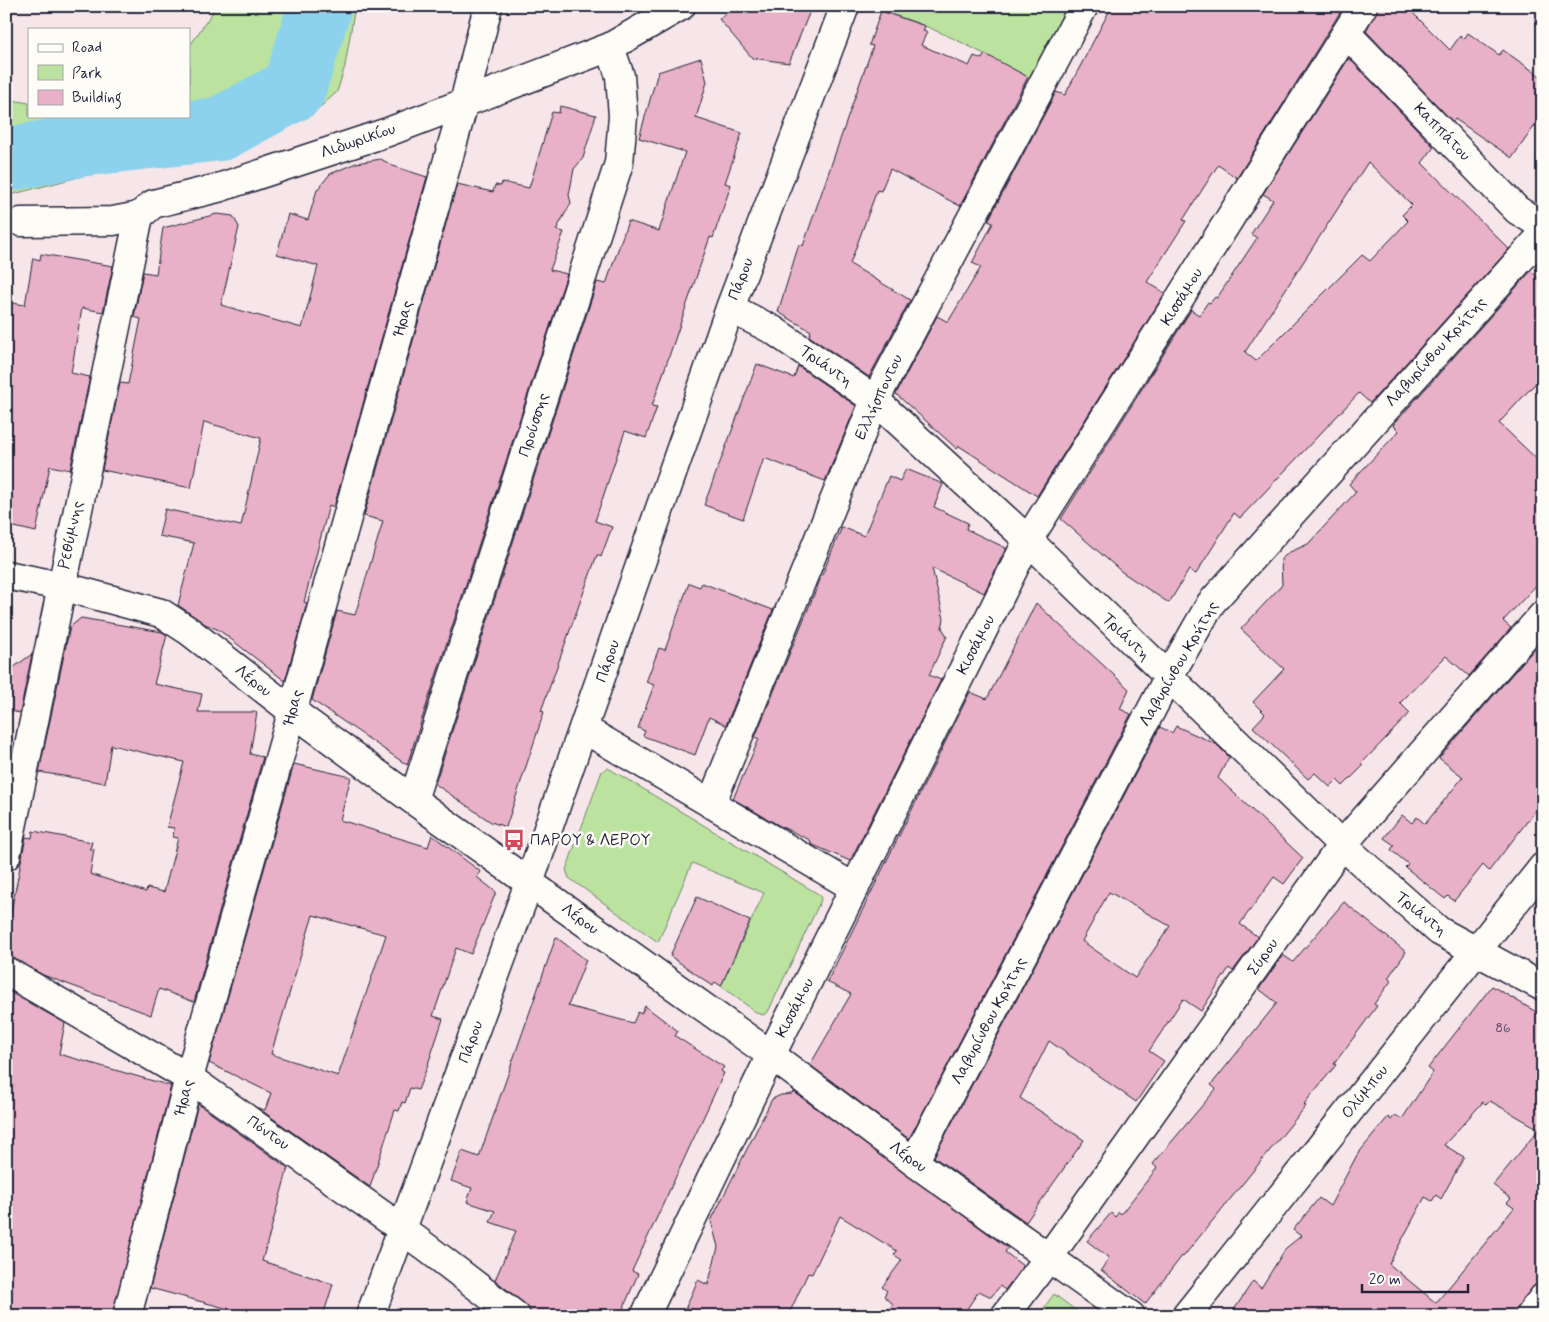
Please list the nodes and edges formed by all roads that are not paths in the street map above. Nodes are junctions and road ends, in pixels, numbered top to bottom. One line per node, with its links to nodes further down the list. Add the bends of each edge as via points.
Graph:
1 (488, 6): 8 (street, Ήρας)
2 (681, 6): 7 (street, Λιδωρικίου)
3 (845, 6): 13 (street, Πάρου)
4 (1084, 6): 14 (street, Ελλήσποντου)
5 (1363, 6): 6 (street, Κισσάμου)
6 (1346, 33): 11 (street, Καππάτου, via 1517,210); 15 (street, Κισσάμου)
7 (610, 48): 8 (street, Λιδωρικίου); 22 (street, Προύσσης, via 620,76 623,116 619,163)
8 (464, 103): 9 (street, Λιδωρικίου, via 388,132 218,188 152,204); 20 (street, Ήρας)
9 (139, 216): 10 (street, Λιδωρικίου, via 113,221); 17 (street, Ρεθύμνης)
10 (21, 222)
11 (1543, 226)
12 (1543, 234): 19 (street, Λαβυρίνθου Κρήτης, via 1211,603)
13 (730, 308): 14 (street, Τριάντη, via 773,330); 21 (street, Πάρου)
14 (875, 400): 15 (street, Τριάντη); 23 (street, Ελλήσποντου)
15 (1028, 540): 19 (street, Τριάντη); 28 (street, Κισσάμου)
16 (6, 574): 17 (street, Λέρου)
17 (61, 586): 20 (street, Λέρου, via 161,613 189,631); 25 (street, Ρεθύμνης)
18 (1543, 615): 24 (street, Σύρου)
19 (1168, 678): 24 (street, Τριάντη); 34 (street, Λαβυρίνθου Κρήτης)
20 (292, 712): 22 (street, Λέρου); 33 (street, Ήρας)
21 (584, 729): 23 (street); 27 (street, Πάρου)
22 (413, 800): 27 (street, Λέρου)
23 (711, 804): 28 (street)
24 (1342, 845): 29 (street, Τριάντη, via 1439,931); 36 (street, Σύρου)
25 (6, 856)
26 (1543, 867): 29 (street, Ολύμπου)
27 (530, 883): 32 (street, Λέρου); 35 (street, Πάρου)
28 (855, 888): 32 (street, Κισσάμου)
29 (1476, 952): 31 (street, Τριάντη); 44 (street, Ολύμπου)
30 (6, 971): 33 (street, Πόντου)
31 (1543, 987)
32 (771, 1055): 34 (street, Λέρου); 41 (street, Κισσάμου)
33 (189, 1078): 35 (street, Πόντου); 38 (street, Ήρας)
34 (914, 1162): 36 (street, Λέρου)
35 (402, 1228): 39 (street, Πάρου); 40 (street, Πόντου)
36 (1049, 1257): 42 (street, Σύρου); 43 (street, Λέρου)
37 (1543, 1298): 45 (street)
38 (127, 1316)
39 (370, 1316)
40 (516, 1316)
41 (645, 1316)
42 (1005, 1316)
43 (1131, 1316)
44 (1186, 1316)
45 (1529, 1316)

